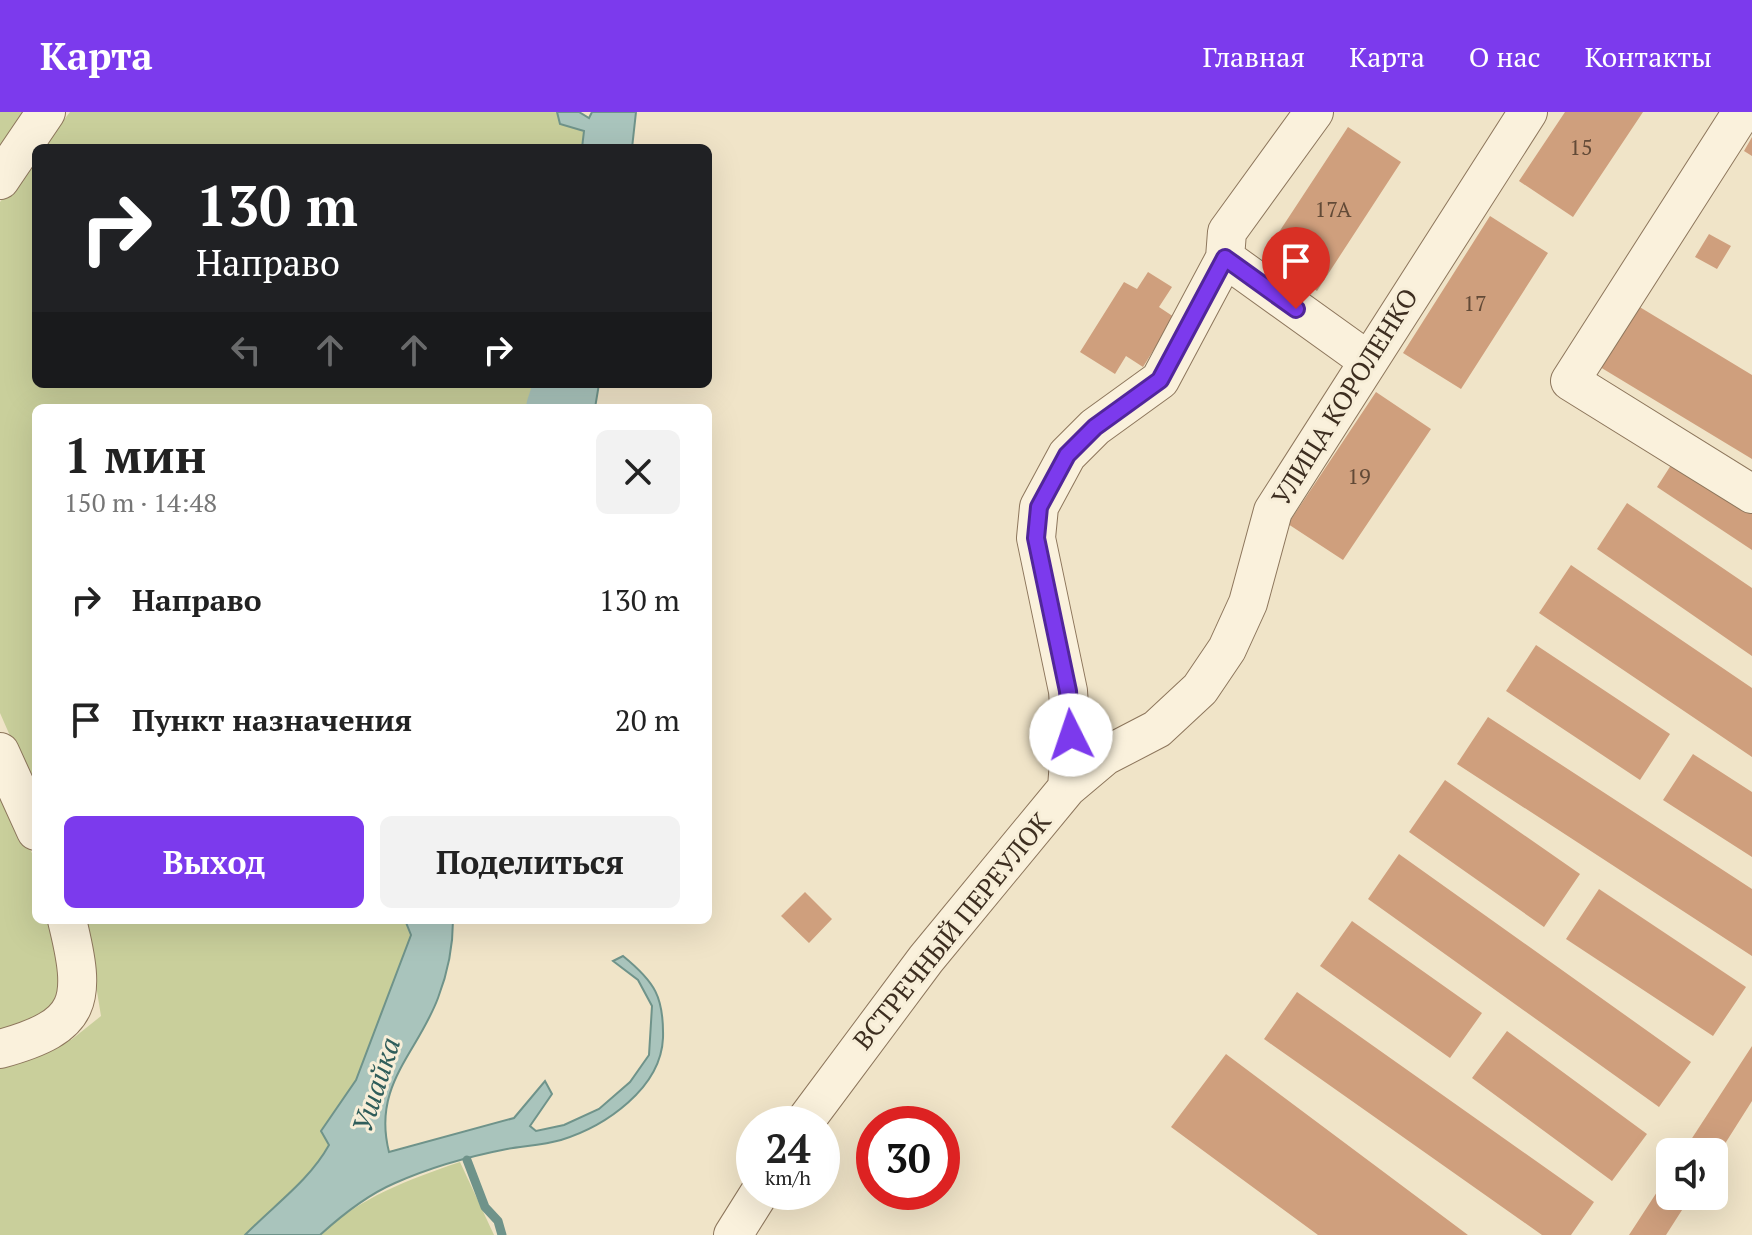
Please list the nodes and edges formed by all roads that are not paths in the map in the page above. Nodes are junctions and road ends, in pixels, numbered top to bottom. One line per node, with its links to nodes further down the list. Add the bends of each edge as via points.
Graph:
1 (46, 112): 5 (street)
2 (1314, 112): 6 (street, via 1227,232)
3 (1528, 112): 7 (street, УЛИЦА КОРОЛЕНКО)
4 (1742, 112): 8 (street, via 1570,381)
5 (0, 180)
6 (1225, 258): 7 (street); 11 (street, via 1160,380 1095,427 1067,455 1039,507 1036,538 1068,691)
7 (1367, 360): 9 (street, УЛИЦА КОРОЛЕНКО, via 1273,511 1248,603 1227,649 1200,689)
8 (1752, 494)
9 (1157, 729): 11 (street, ВСТРЕЧНЫЙ ПЕРЕУЛОК, via 1105,756)
10 (0, 752): 12 (street)
11 (1067, 788): 15 (street, ВСТРЕЧНЫЙ ПЕРЕУЛОК, via 926,959)
12 (32, 822)
13 (68, 924): 14 (street, via 78,988 63,1021 35,1039)
14 (0, 1049)
15 (816, 1106)
16 (749, 1210): 17 (street)
17 (733, 1235)

